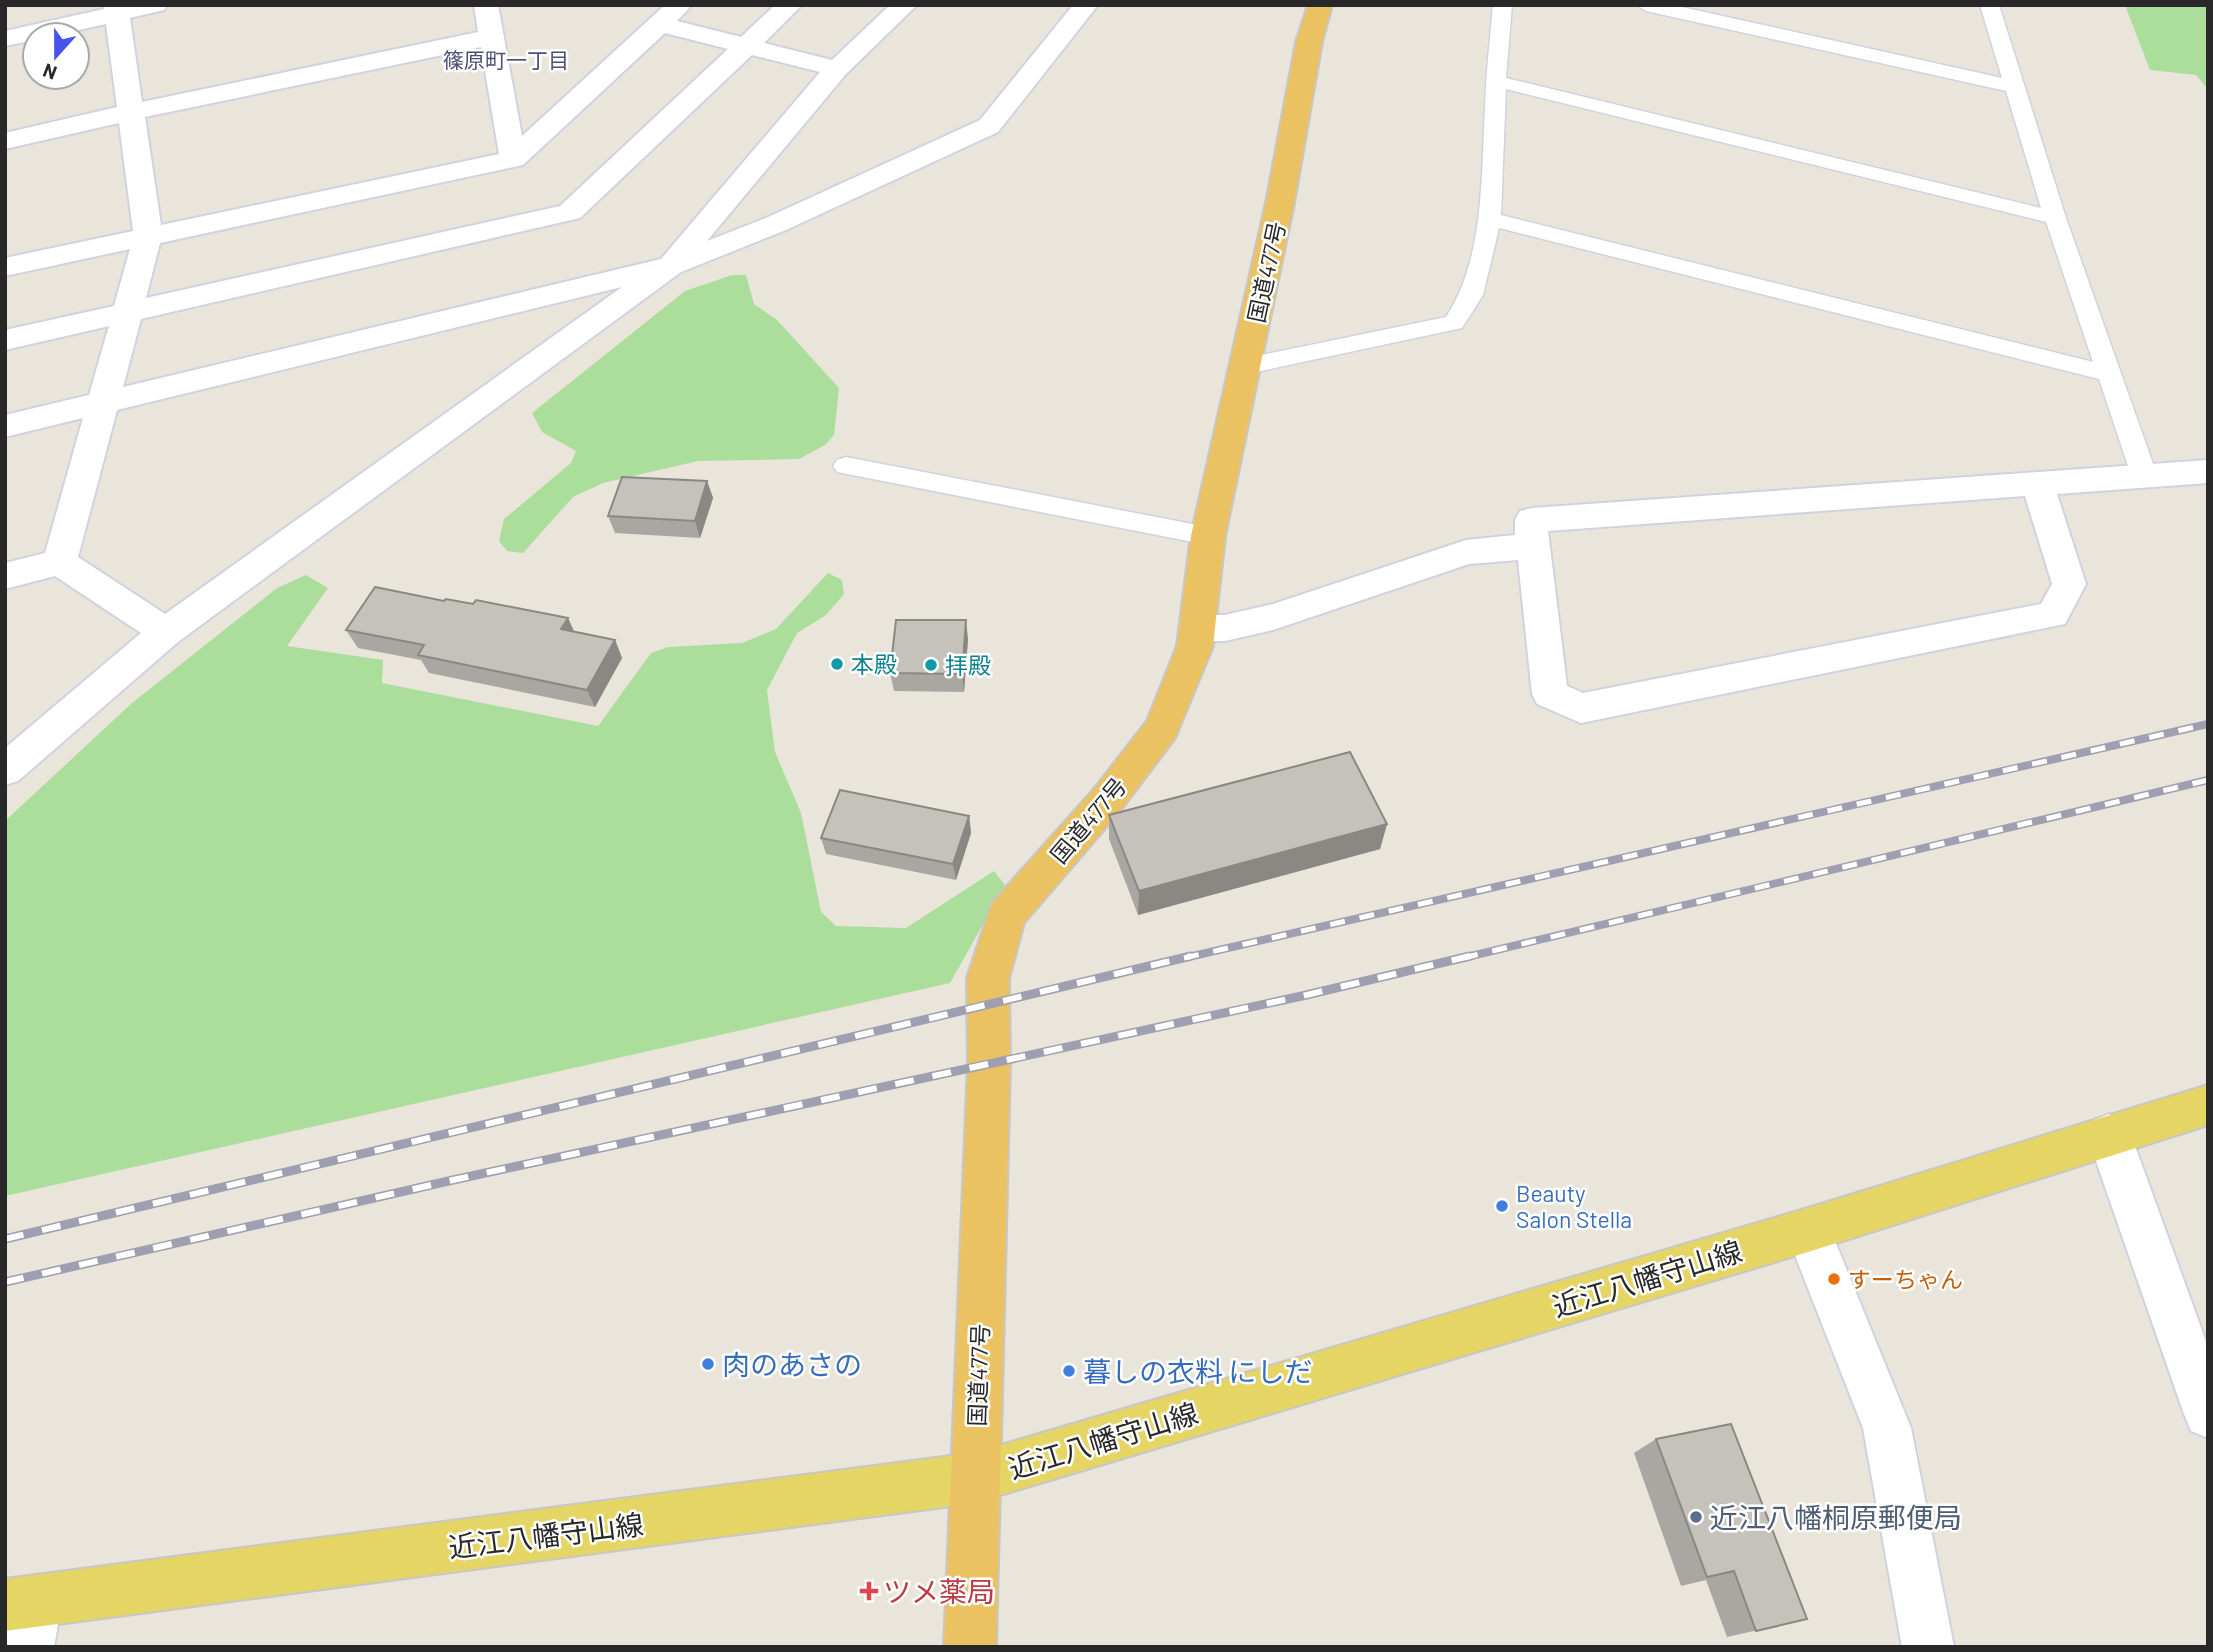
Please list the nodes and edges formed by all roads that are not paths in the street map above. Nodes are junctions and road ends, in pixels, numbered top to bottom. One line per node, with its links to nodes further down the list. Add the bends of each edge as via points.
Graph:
1 (155, 5): 11 (street)
2 (486, 5): 13 (street)
3 (680, 5): 12 (street)
4 (790, 5): 15 (street)
5 (905, 5): 16 (street)
6 (1086, 5): 25 (street, via 989,126 776,224)
7 (1320, 5): 29 (highway, 国道477号)
8 (1503, 5): 17 (lane)
9 (1646, 5): 18 (lane)
10 (1989, 5): 18 (lane)
11 (117, 9): 14 (street); 19 (street)
12 (660, 24): 15 (street); 21 (street)
13 (492, 37): 19 (street); 21 (street)
14 (5, 39)
15 (747, 46): 16 (street); 27 (street, via 570,212)
16 (837, 69): 25 (street)
17 (1496, 81): 22 (lane); 23 (lane)
18 (2014, 87): 22 (lane)
19 (131, 112): 20 (street); 24 (street)
20 (5, 141)
21 (513, 159): 24 (street)
22 (2055, 218): 30 (lane)
23 (1490, 219): 29 (lane, via 1472,295 1454,323); 30 (lane)
24 (148, 236): 26 (street); 27 (street)
25 (671, 266): 31 (street); 42 (street)
26 (5, 267)
27 (127, 313): 28 (street); 31 (street)
28 (5, 340)
29 (1247, 366): 37 (highway, 国道477号)
30 (2110, 374): 35 (lane)
31 (104, 403): 32 (street); 39 (street)
32 (5, 426)
33 (846, 466): 37 (lane)
34 (2208, 471): 35 (street)
35 (2144, 475): 36 (street)
36 (2037, 483): 38 (street, via 1532,520); 38 (street, via 2069,584 2053,615 1581,708 1550,694)
37 (1208, 536): 41 (highway, 国道477号)
38 (1533, 546): 41 (street, via 1466,552 1273,617 1225,628)
39 (60, 562): 40 (street); 42 (street)
40 (5, 576)
41 (1197, 628): 49 (highway, 国道477号, via 1195,646 1162,728 1107,800 1006,915 988,978)
42 (166, 632): 43 (street)
43 (22, 745): 44 (street)
44 (5, 770)
45 (2208, 1105): 46 (main road, 近江八幡守山線)
46 (2109, 1135): 47 (main road, 近江八幡守山線); 48 (street)
47 (1808, 1230): 49 (main road, 近江八幡守山線); 52 (street, via 1887,1428)
48 (2208, 1414)
49 (974, 1479): 50 (main road, 近江八幡守山線); 51 (highway, 国道477号)
50 (23, 1618)
51 (970, 1647)
52 (1928, 1647)

